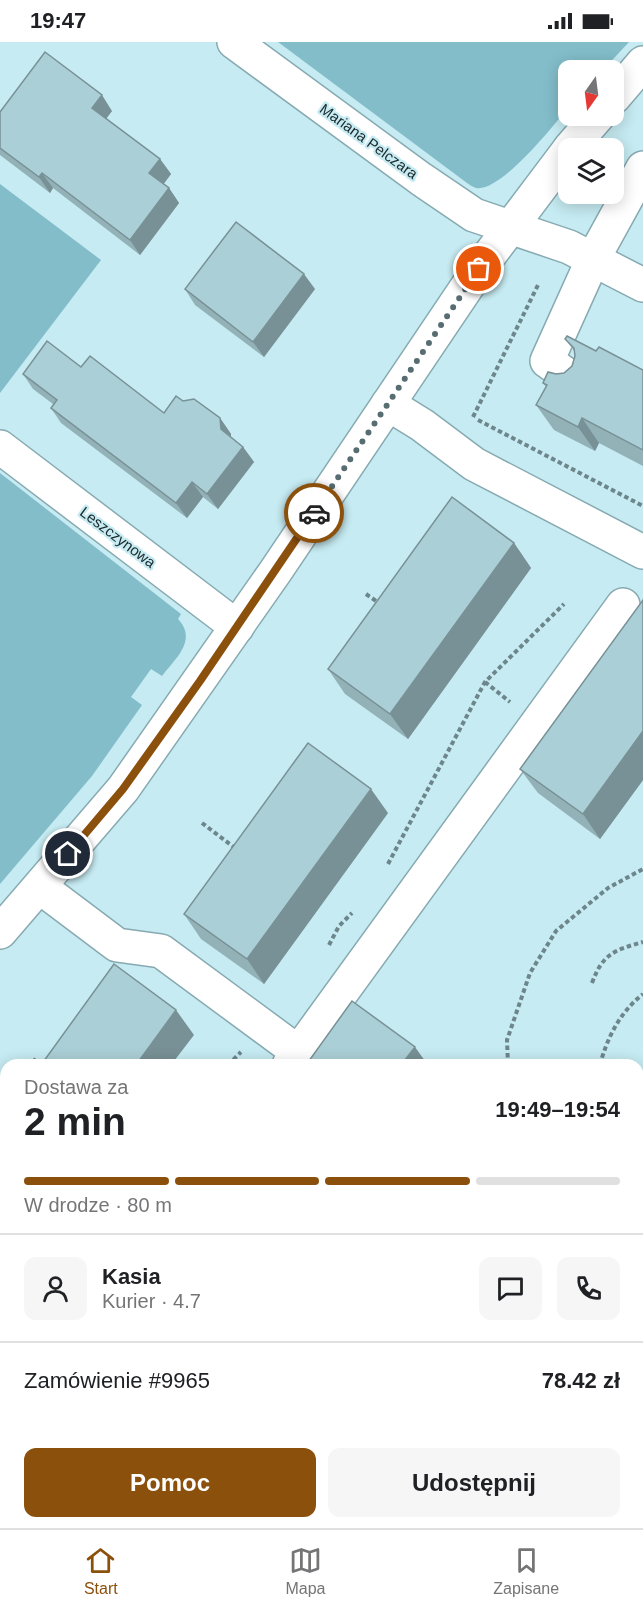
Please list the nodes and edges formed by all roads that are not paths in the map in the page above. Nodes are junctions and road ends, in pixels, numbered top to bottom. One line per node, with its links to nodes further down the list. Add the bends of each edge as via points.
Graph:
1 (234, 42): 8 (street, Mariana Pelczara, via 474,214)
2 (643, 63): 3 (street)
3 (624, 85)
4 (589, 126): 5 (street)
5 (579, 138)
6 (558, 164): 8 (street)
7 (643, 168): 9 (street)
8 (510, 227): 9 (street); 12 (street)
9 (593, 259): 10 (street); 11 (street, via 547,361)
10 (643, 285)
11 (574, 380)
12 (388, 404): 14 (street, via 474,464); 16 (street)
13 (0, 447): 16 (street, Leszczynowa)
14 (643, 552)
15 (623, 605): 19 (street)
16 (237, 627): 17 (street, via 123,789)
17 (40, 887): 18 (street); 19 (street, via 117,945 161,951)
18 (0, 932)
19 (294, 1059)

